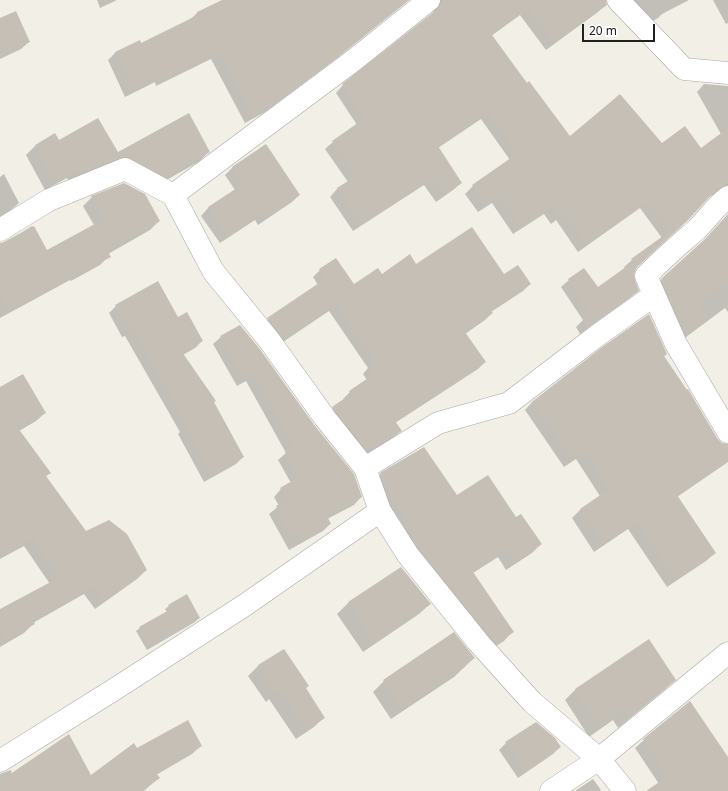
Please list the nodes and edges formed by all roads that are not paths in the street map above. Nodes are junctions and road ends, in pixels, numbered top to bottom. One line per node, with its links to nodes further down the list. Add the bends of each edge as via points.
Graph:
1 (429, 0): 4 (street, via 354,60)
2 (618, 0): 3 (street, via 684,69)
3 (728, 73)
4 (173, 195): 6 (street, via 125,170 49,200); 9 (street, via 213,271 270,340 325,418)
5 (728, 197): 7 (street, via 646,276)
6 (0, 230)
7 (654, 295): 8 (street, via 676,344); 9 (street, via 509,403 438,423)
8 (728, 432)
9 (365, 468): 10 (street)
10 (380, 511): 12 (street, via 408,555 478,642 532,702); 13 (street, via 245,605)
11 (728, 653): 12 (street)
12 (599, 759): 14 (street); 15 (street)
13 (0, 761)
14 (551, 791)
15 (625, 791)

